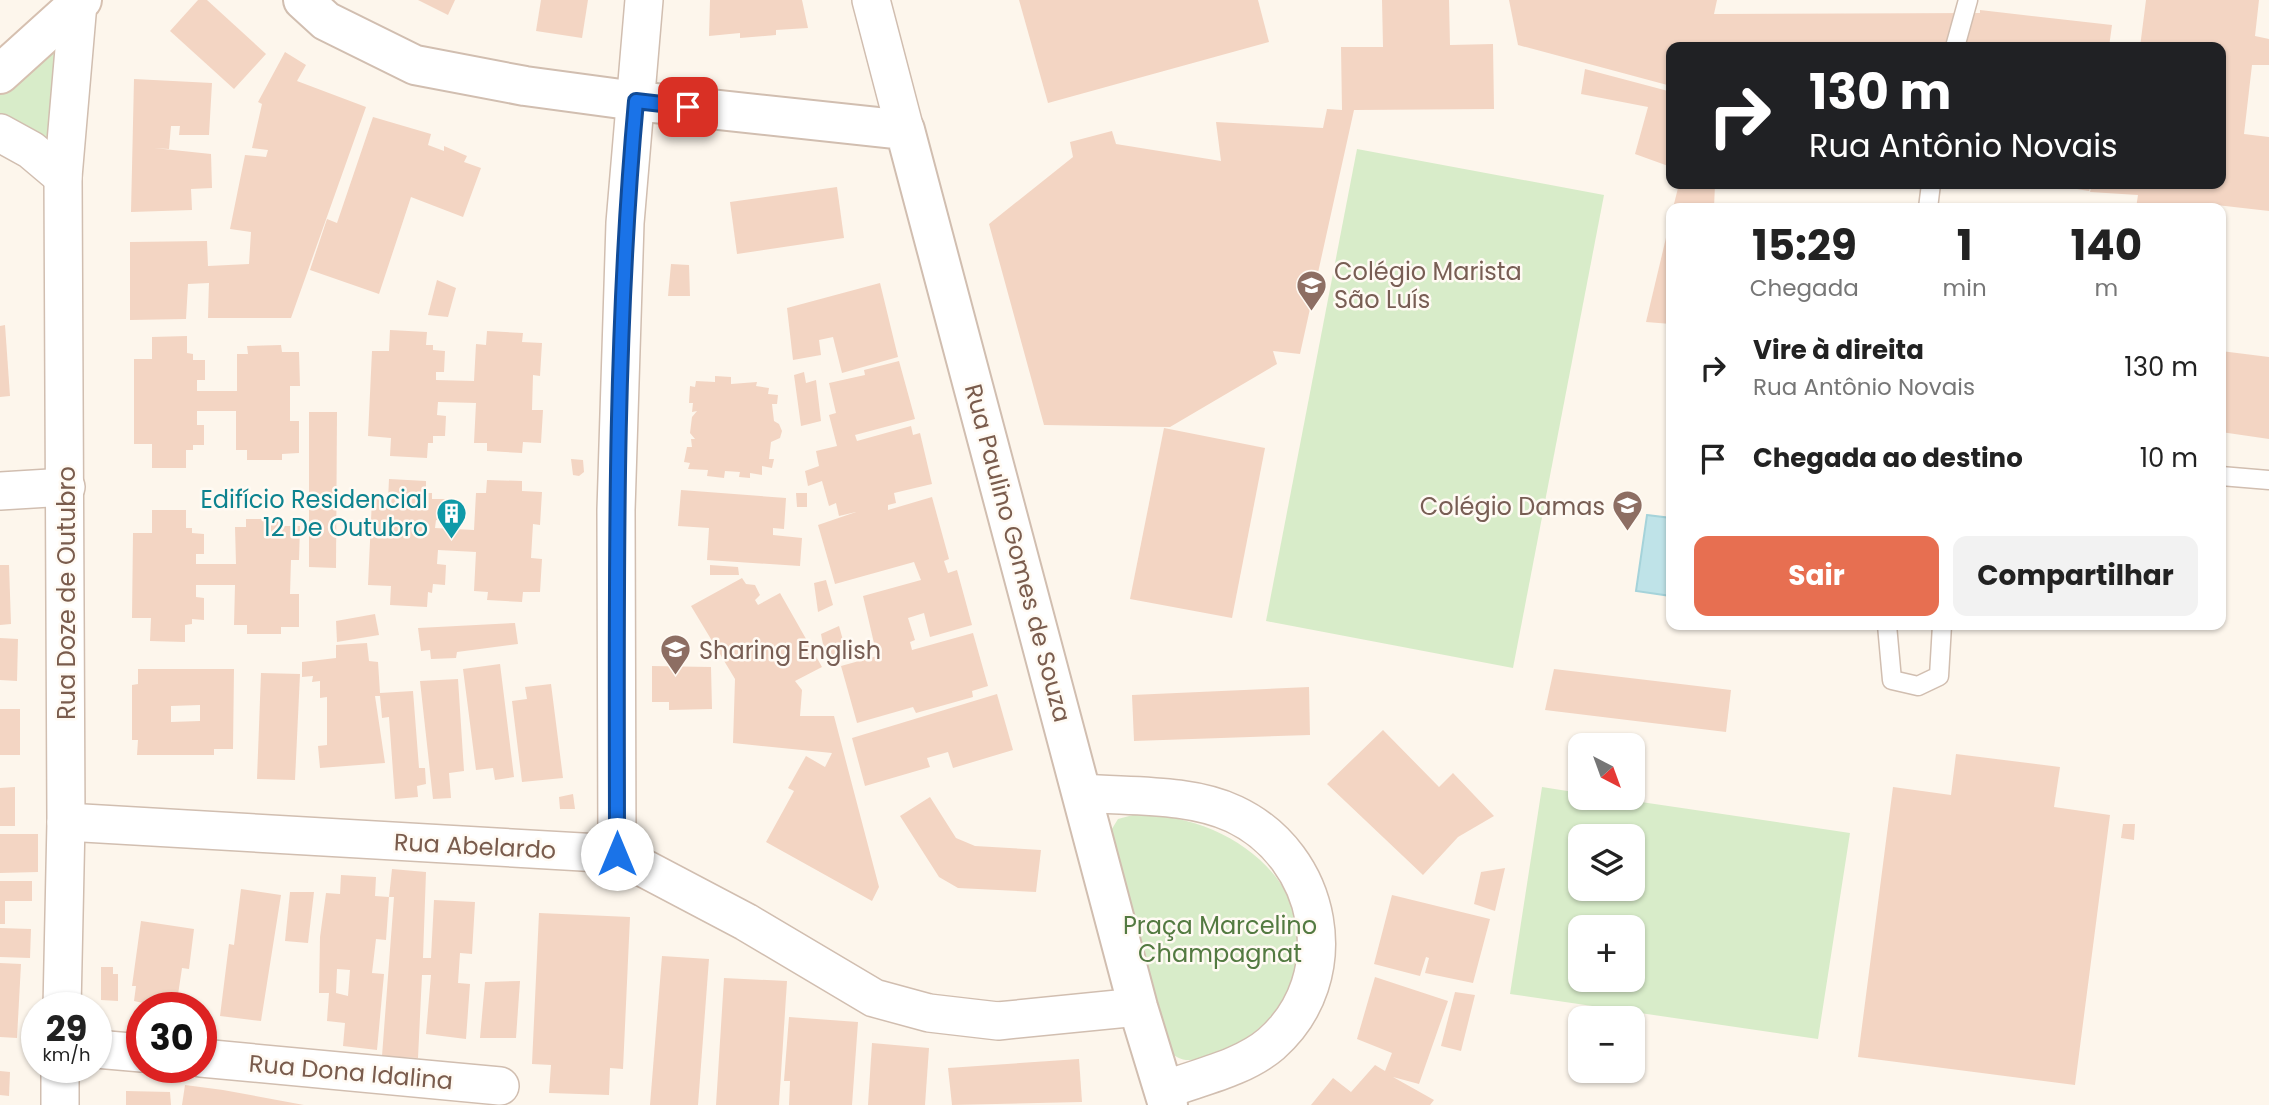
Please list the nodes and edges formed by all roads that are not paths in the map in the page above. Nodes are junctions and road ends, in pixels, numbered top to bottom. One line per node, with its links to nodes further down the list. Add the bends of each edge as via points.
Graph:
1 (303, 0): 8 (street, via 326,22 415,65)
2 (644, 0): 8 (street)
3 (871, 0): 9 (street, Rua Paulino Gomes de Souza)
4 (1968, 0): 6 (lane)
5 (80, 1): 7 (street); 11 (street, Rua Doze de Outubro)
6 (1956, 42)
7 (0, 74)
8 (636, 101): 9 (street); 20 (street, via 625,223 616,510)
9 (905, 130): 18 (street, Rua Paulino Gomes de Souza)
10 (0, 133): 11 (street, via 31,150)
11 (63, 177): 14 (street, Rua Doze de Outubro)
12 (2226, 476): 13 (lane)
13 (2269, 480)
14 (66, 487): 15 (street); 19 (street, Rua Doze de Outubro)
15 (0, 491)
16 (1887, 630): 17 (lane, via 1892,680 1918,686 1940,677)
17 (1942, 630)
18 (1083, 793): 22 (street, Rua Paulino Gomes de Souza); 26 (street, via 1174,800 1233,814 1258,828 1288,859 1307,890 1317,931 1317,967 1292,1021 1270,1045)
19 (66, 822): 20 (street, Rua Abelardo); 21 (street, Rua Doze de Outubro)
20 (617, 854): 22 (street, Rua Abelardo, via 746,922 874,998 929,1013 998,1021)
21 (62, 992)
22 (1138, 1007): 26 (street, Rua Paulino Gomes de Souza)
23 (217, 1059): 25 (street, Rua Dona Idalina)
24 (60, 1083): 27 (street)
25 (500, 1086)
26 (1166, 1097)
27 (60, 1105)

